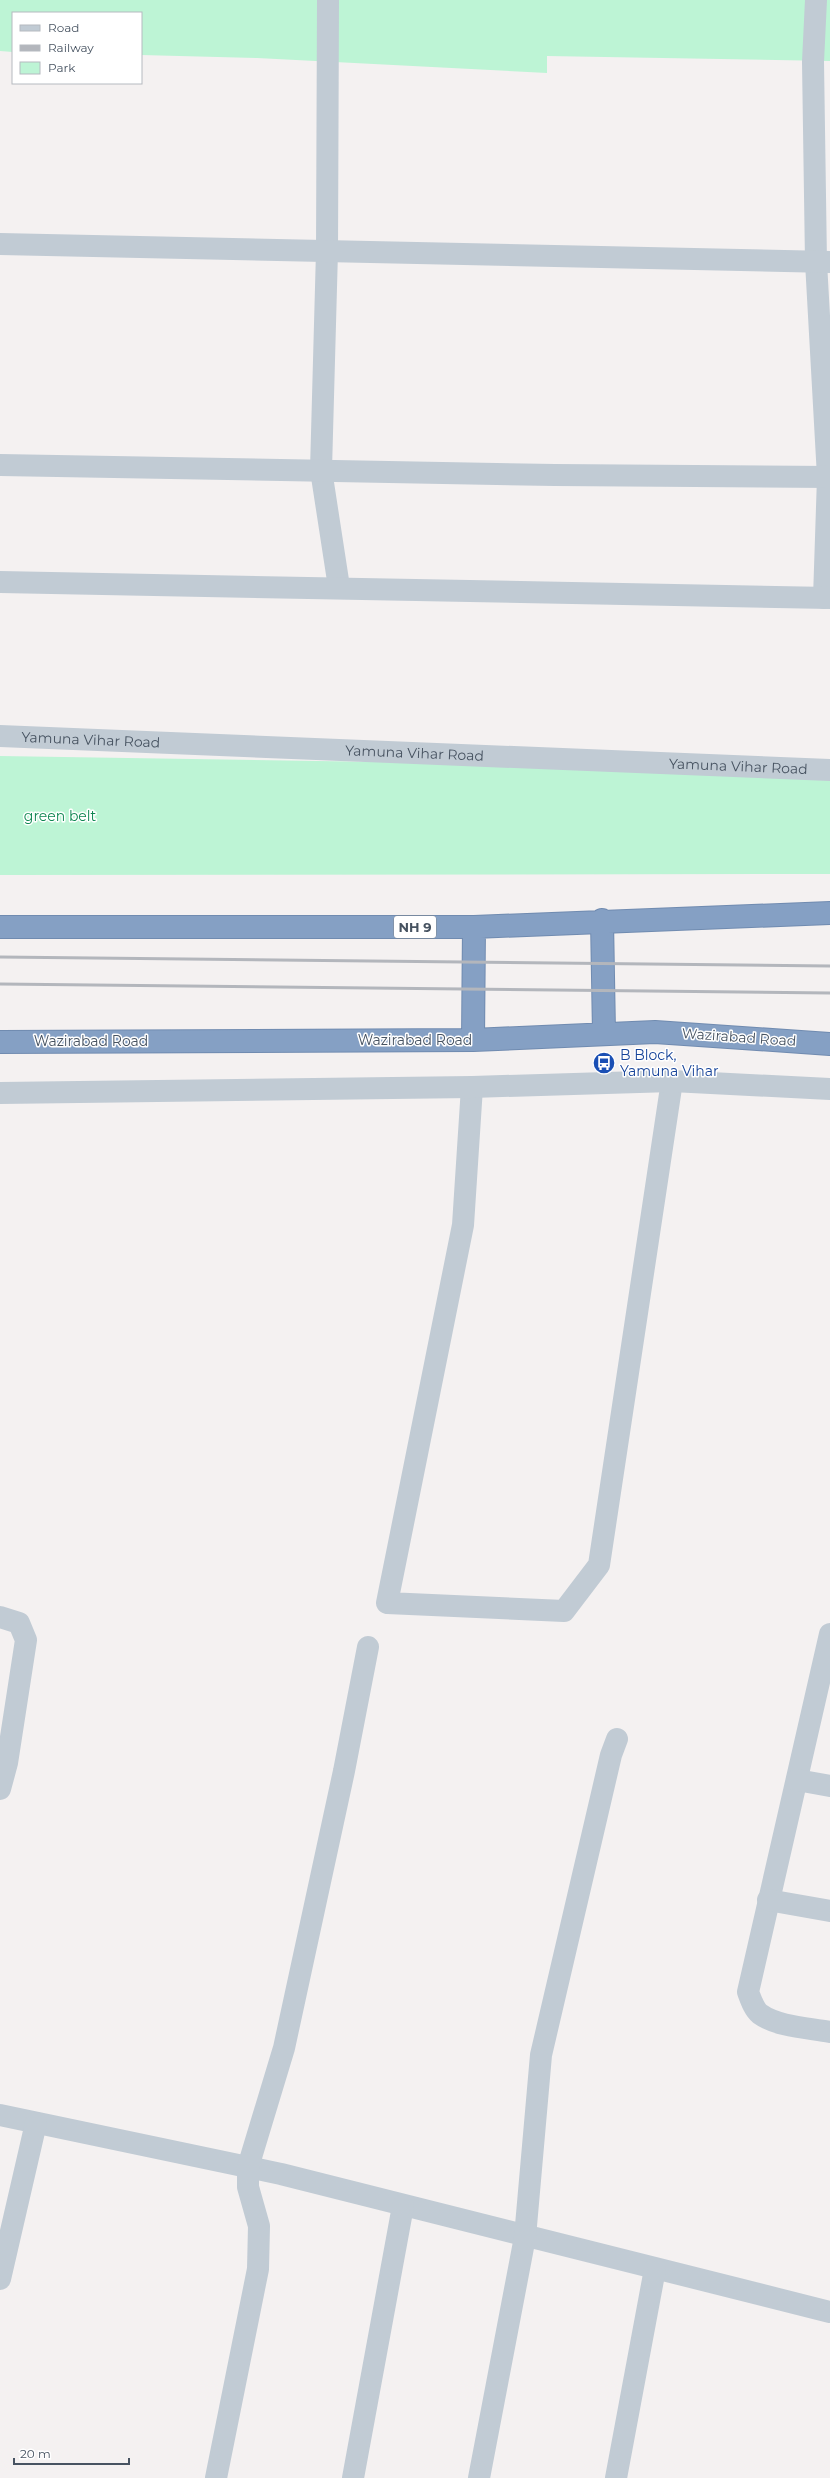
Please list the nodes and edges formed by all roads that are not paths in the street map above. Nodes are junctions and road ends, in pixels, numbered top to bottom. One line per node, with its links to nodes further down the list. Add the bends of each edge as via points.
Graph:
1 (328, 0): 5 (street)
2 (816, 0): 3 (street)
3 (822, 62): 6 (street)
4 (0, 244): 5 (street)
5 (327, 251): 6 (street); 8 (street)
6 (823, 262): 9 (street)
7 (0, 464): 8 (street)
8 (322, 470): 9 (street); 11 (street)
9 (829, 477): 12 (street)
10 (0, 582): 11 (street)
11 (339, 587): 12 (street)
12 (827, 598)
13 (0, 736): 14 (street, Yamuna Vihar Road)
14 (830, 770)
15 (830, 913): 16 (highway, NH 9)
16 (602, 920): 18 (highway, NH 9); 19 (highway)
17 (0, 927): 18 (highway, NH 9)
18 (474, 927): 20 (highway)
19 (604, 1033): 20 (highway, Wazirabad Road); 22 (highway, Wazirabad Road, via 680,1033)
20 (473, 1040): 21 (highway, Wazirabad Road)
21 (0, 1042)
22 (830, 1044)
23 (672, 1081): 24 (street); 24 (street, via 599,1565 564,1611 387,1603 463,1225); 25 (street)
24 (472, 1087): 26 (street)
25 (830, 1089)
26 (0, 1092)
27 (0, 1617): 33 (street, via 19,1623 26,1640 7,1763)
28 (829, 1643): 31 (street)
29 (368, 1647): 39 (street, via 284,2048)
30 (618, 1739): 41 (street, via 611,1755 541,2055)
31 (797, 1780): 32 (street); 34 (street)
32 (830, 1786)
33 (0, 1789)
34 (768, 1900): 35 (street); 36 (street, via 750,1976 748,1992 753,2004 760,2014 777,2021)
35 (830, 1911)
36 (830, 2032)
37 (0, 2115): 38 (street)
38 (36, 2123): 39 (street); 43 (street)
39 (248, 2168): 40 (street); 45 (street, via 248,2187 259,2226 258,2269)
40 (403, 2206): 41 (street); 46 (street)
41 (525, 2237): 42 (street); 47 (street)
42 (655, 2269): 44 (street); 48 (street)
43 (0, 2279)
44 (830, 2312)
45 (216, 2478)
46 (353, 2478)
47 (479, 2478)
48 (616, 2478)

